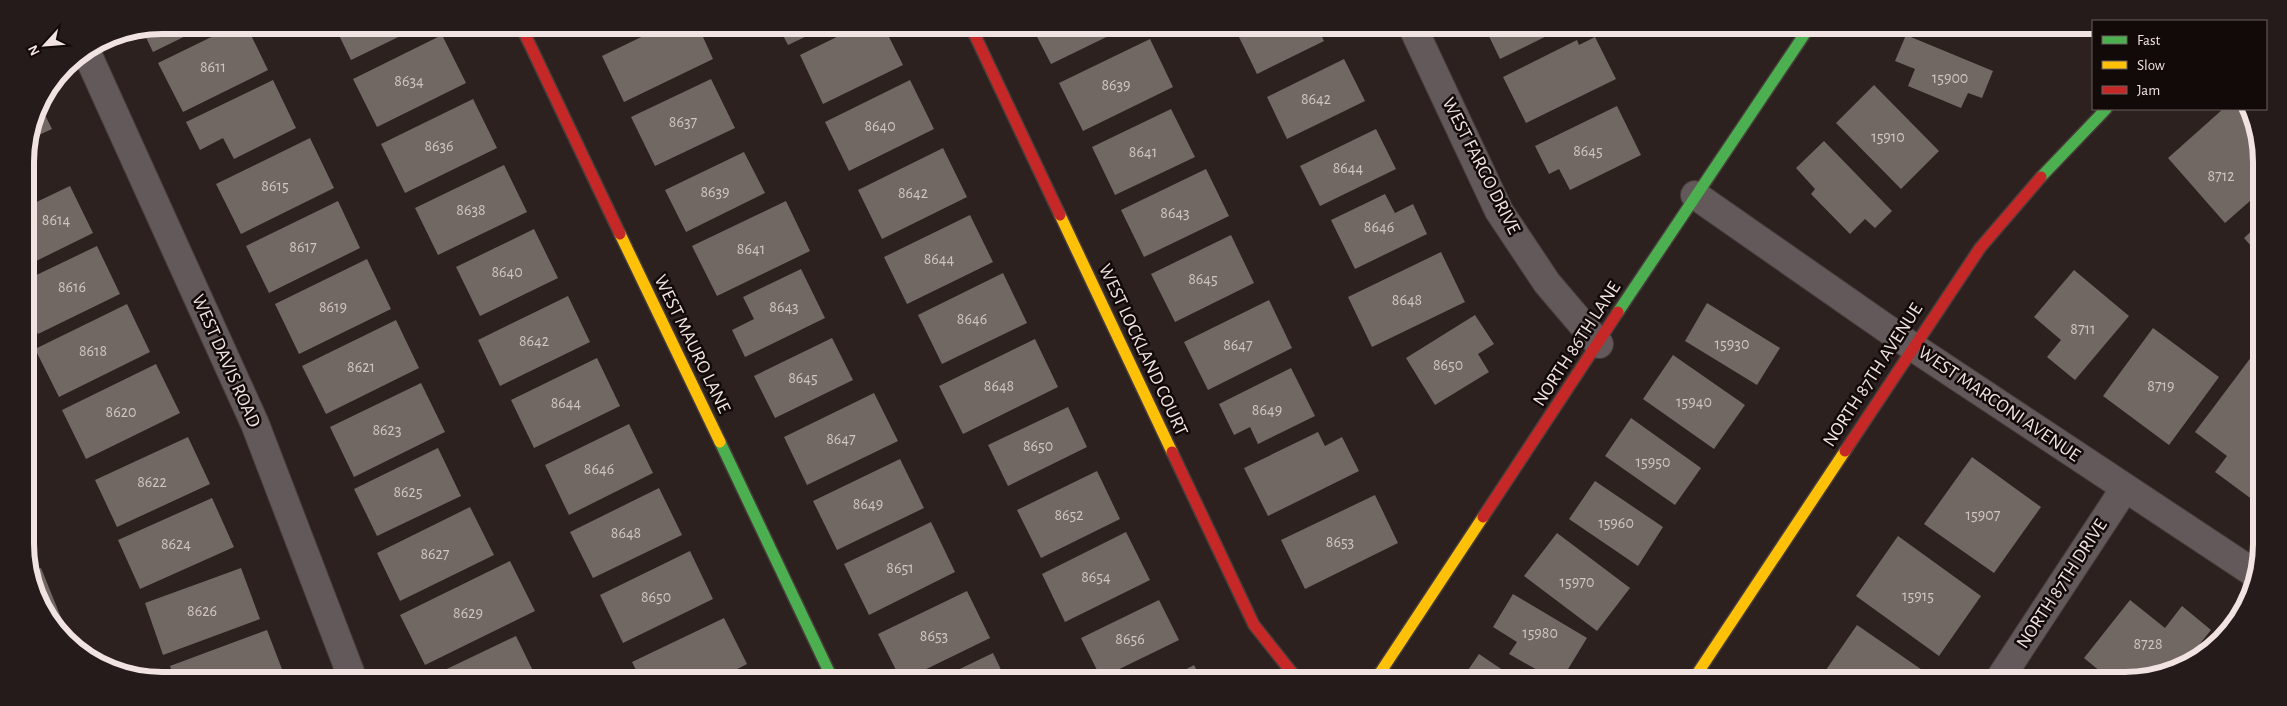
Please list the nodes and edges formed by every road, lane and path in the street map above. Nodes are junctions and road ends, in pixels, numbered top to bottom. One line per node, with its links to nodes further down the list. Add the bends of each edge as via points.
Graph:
1 (525, 34): 13 (street, WEST MAURO LANE)
2 (973, 34): 14 (street, WEST LOCKLAND COURT, via 1254,625)
3 (1415, 34): 8 (street, WEST FARGO DRIVE, via 1499,211 1547,283)
4 (1805, 34): 7 (street, NORTH 86TH LANE)
5 (89, 57): 12 (street, WEST DAVIS ROAD, via 255,424)
6 (2105, 110): 9 (street, NORTH 87TH AVENUE, via 2056,159 1980,248)
7 (1695, 195): 8 (street, NORTH 86TH LANE); 9 (street, WEST MARCONI AVENUE)
8 (1599, 344): 15 (street, NORTH 86TH LANE)
9 (1912, 347): 10 (street, WEST MARCONI AVENUE); 16 (street, NORTH 87TH AVENUE)
10 (2126, 488): 11 (street, WEST MARCONI AVENUE); 17 (street, NORTH 87TH DRIVE)
11 (2250, 570)
12 (350, 672)
13 (829, 672)
14 (1291, 672)
15 (1381, 672)
16 (1698, 672)
17 (2004, 672)

